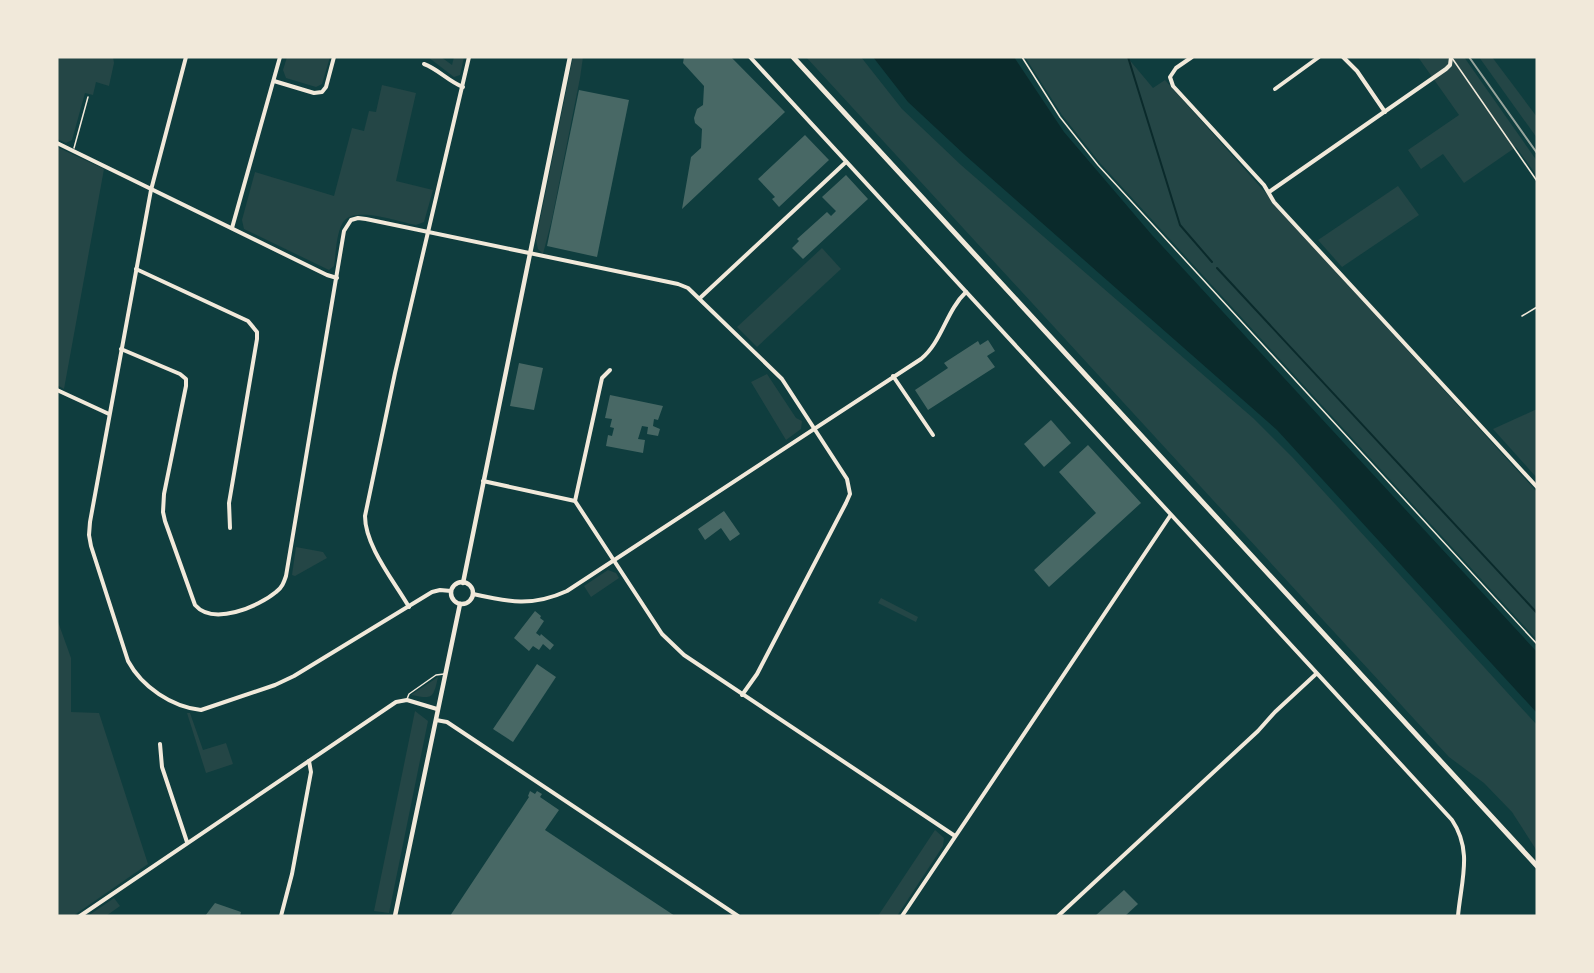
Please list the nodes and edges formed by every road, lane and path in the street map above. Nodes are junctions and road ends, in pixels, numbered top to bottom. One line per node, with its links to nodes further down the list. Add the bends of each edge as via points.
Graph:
1 (186, 57): 23 (street)
2 (280, 57): 14 (street)
3 (334, 57): 14 (street, via 322,92)
4 (469, 57): 15 (street)
5 (570, 57): 27 (street)
6 (750, 57): 21 (street)
7 (793, 57): 63 (main road)
8 (1022, 57): 52 (path, via 1060,117 1098,165)
9 (1192, 57): 24 (street, via 1170,76 1173,86)
10 (1319, 57): 16 (street)
11 (1343, 57): 18 (street)
12 (1451, 57): 18 (street, via 1446,69); 22 (lane)
13 (424, 64): 15 (street)
14 (274, 81): 25 (street)
15 (463, 87): 26 (street)
16 (1275, 89)
17 (88, 97): 20 (lane)
18 (1385, 112): 24 (street)
19 (57, 143): 20 (street)
20 (73, 151): 23 (street)
21 (847, 162): 30 (street); 31 (street)
22 (1537, 181)
23 (151, 190): 25 (street); 28 (street)
24 (1269, 192): 42 (street, via 1312,244)
25 (232, 228): 29 (street)
26 (427, 232): 27 (street); 29 (street, via 366,219 351,220 345,231); 51 (street, via 365,526)
27 (530, 253): 31 (street, via 678,284); 41 (street)
28 (136, 269): 34 (street); 45 (street, via 248,321 257,332 229,503)
29 (337, 278): 34 (street, via 286,576 278,591 242,610 209,614 200,610 191,598 165,521 164,494 186,379)
30 (966, 292): 36 (street, via 928,353); 44 (street)
31 (700, 298): 39 (street, via 782,379)
32 (1537, 307): 33 (lane)
33 (1522, 316)
34 (121, 349): 38 (street)
35 (610, 370): 43 (street, via 602,378)
36 (893, 376): 39 (street); 40 (street)
37 (57, 390): 38 (street)
38 (109, 414): 51 (street, via 89,535 128,661 146,684 173,703 201,710 275,685)
39 (815, 429): 46 (street); 55 (street, via 847,479 850,494 785,622)
40 (933, 435)
41 (483, 481): 43 (street); 47 (street)
42 (1537, 487)
43 (575, 501): 46 (street)
44 (1170, 516): 54 (street); 61 (street)
45 (230, 528)
46 (613, 560): 49 (street, via 548,599 527,603); 55 (street, via 672,646)
47 (464, 583): 48 (street); 49 (street)
48 (451, 591): 50 (street, via 452,598); 51 (street, via 436,591)
49 (473, 594): 50 (street, via 470,601)
50 (460, 604): 53 (street)
51 (409, 607)
52 (1537, 644)
53 (444, 674): 56 (lane, via 436,675 409,694); 57 (street)
54 (1316, 674): 69 (street); 70 (street, via 1459,831 1465,861)
55 (742, 695): 61 (street)
56 (407, 700): 57 (street); 60 (street, via 396,702)
57 (437, 709): 58 (street)
58 (435, 720): 66 (street); 67 (street, via 447,722)
59 (160, 744): 62 (street, via 162,767)
60 (309, 761): 62 (street); 65 (street, via 311,772)
61 (956, 836): 68 (street)
62 (187, 842): 64 (street)
63 (1537, 866)
64 (80, 916)
65 (281, 916)
66 (395, 916)
67 (738, 916)
68 (902, 916)
69 (1058, 916)
70 (1458, 916)

